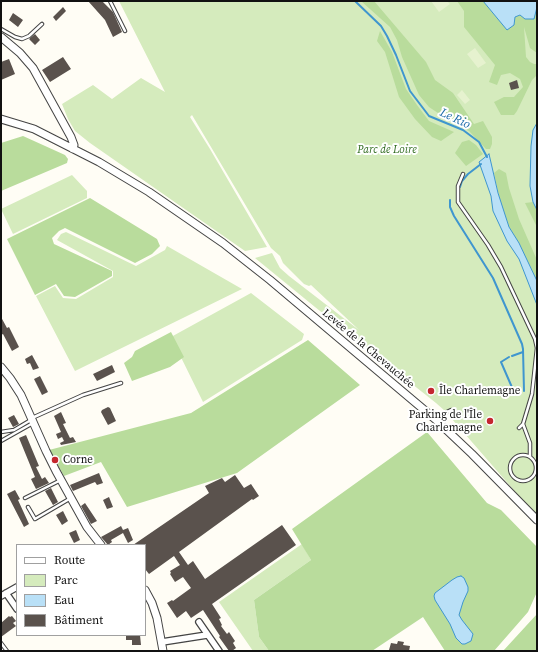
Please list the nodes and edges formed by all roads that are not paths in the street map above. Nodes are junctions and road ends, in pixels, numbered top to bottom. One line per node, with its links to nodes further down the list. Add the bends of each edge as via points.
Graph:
1 (110, 1): 4 (lane)
2 (42, 24): 3 (lane, via 22,39)
3 (1, 29)
4 (126, 31)
5 (1, 37): 7 (street, via 33,68 71,137)
6 (1, 119): 7 (street, Levée de la Chevauchée, via 34,129)
7 (73, 148): 14 (street, Levée de la Chevauchée, via 127,177 223,243)
8 (463, 174): 10 (lane, via 458,186 458,202 501,267 535,339 537,348)
9 (1, 367): 15 (street, via 18,390)
10 (533, 381): 11 (lane); 16 (lane)
11 (537, 381)
12 (121, 383): 15 (lane, via 83,395)
13 (450, 410): 14 (lane)
14 (434, 419): 25 (street, Levée de la Chevauchée)
15 (32, 420): 18 (lane, via 14,430); 19 (lane); 21 (street)
16 (524, 424): 17 (lane); 20 (lane, via 530,443)
17 (519, 428)
18 (1, 432)
19 (1, 441)
20 (530, 457): 20 (lane, via 521,455 513,459 510,472 515,479 527,481 534,476 536,464)
21 (61, 480): 22 (lane); 23 (street)
22 (25, 498)
23 (72, 498): 24 (lane, via 35,519); 26 (street, via 87,527)
24 (28, 507)
25 (537, 520)
26 (100, 544)
27 (16, 588): 29 (street)
28 (146, 592): 33 (street, via 157,618)
29 (3, 594): 30 (street)
30 (16, 608)
31 (199, 622): 32 (street)
32 (207, 635): 33 (street); 37 (street)
33 (162, 642): 36 (street)
34 (1, 643): 35 (lane)
35 (7, 651)
36 (163, 651)
37 (219, 651)

